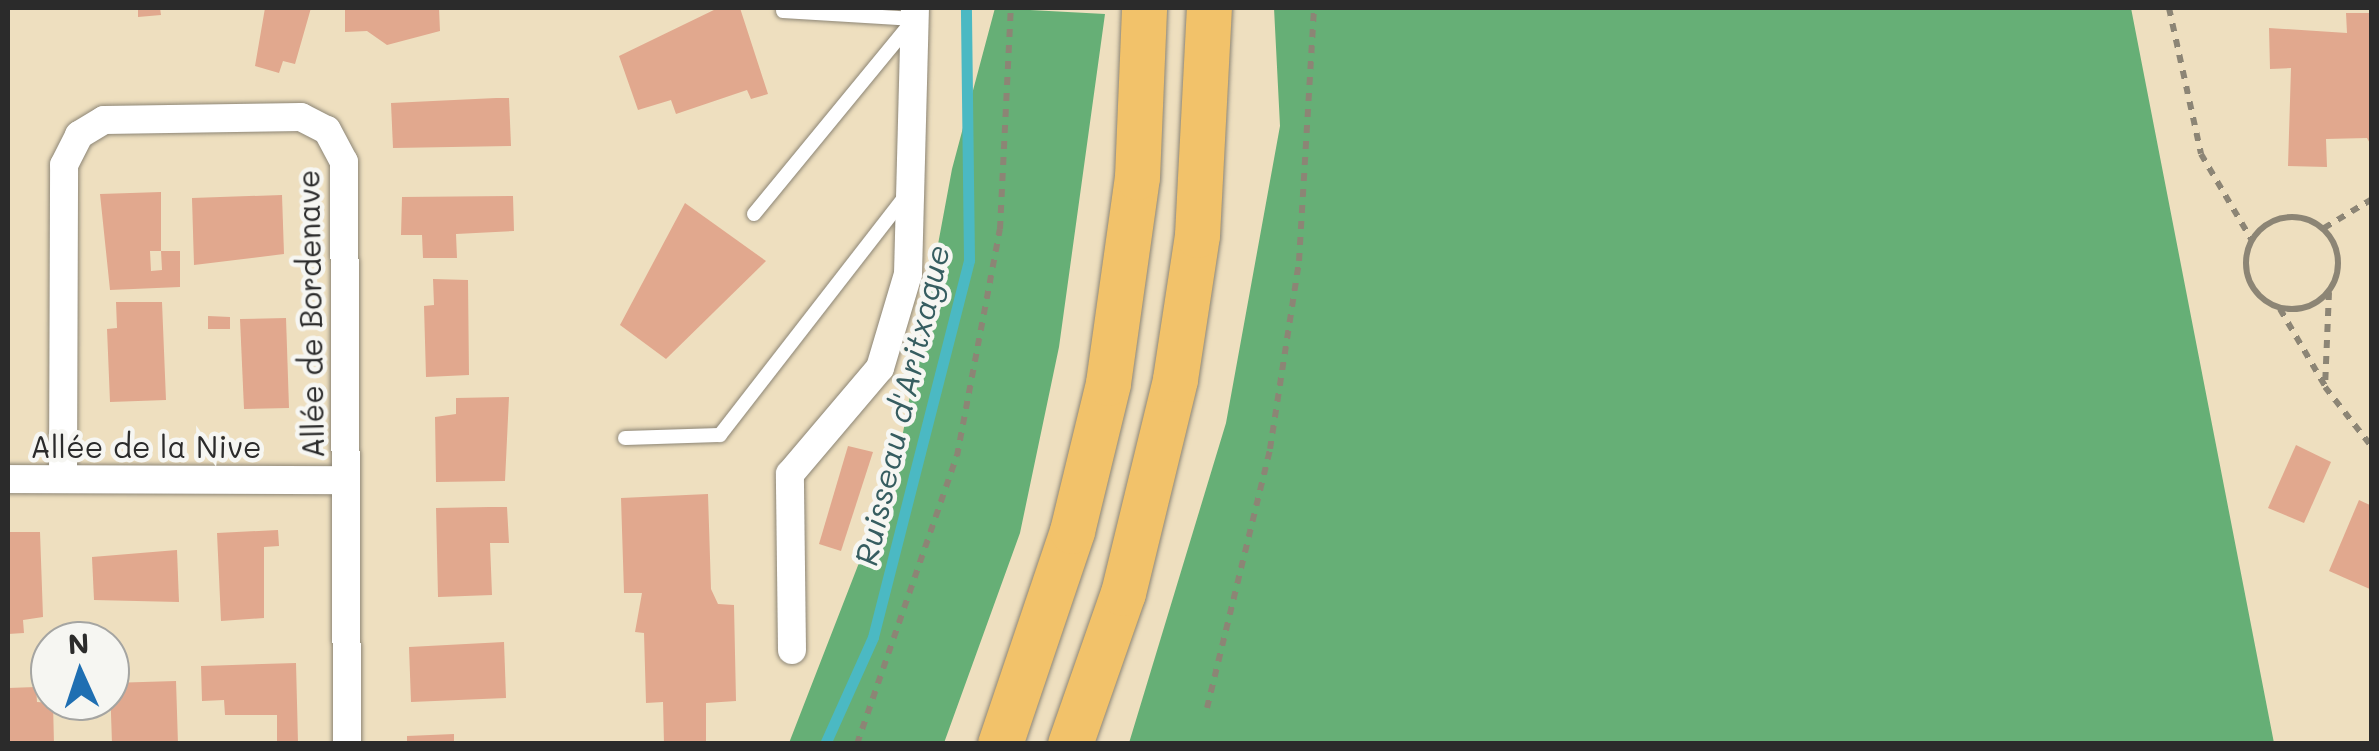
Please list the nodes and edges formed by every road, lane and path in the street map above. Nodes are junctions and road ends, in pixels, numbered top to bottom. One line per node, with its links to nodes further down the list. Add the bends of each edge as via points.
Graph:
1 (1011, 8): 24 (path, via 1000,228 957,456)
2 (1144, 8): 25 (main road, via 1137,177 1108,383 1072,530)
3 (1210, 8): 26 (main road, via 1197,235 1175,378 1123,593)
4 (1314, 8): 22 (path, via 1296,280 1270,449)
5 (2168, 8): 12 (path, via 2200,154)
6 (783, 11): 7 (lane)
7 (915, 13): 8 (street); 10 (lane)
8 (910, 190): 16 (lane, via 720,435); 21 (street, via 908,274 880,368 790,474)
9 (2372, 198): 11 (path)
10 (754, 214)
11 (2324, 228): 12 (path, via 2285,216); 13 (path, via 2339,262)
12 (2251, 240): 14 (path, via 2248,280)
13 (2329, 290): 14 (path, via 2303,309); 15 (path)
14 (2280, 309): 15 (path)
15 (2326, 387): 17 (path, via 2348,428)
16 (626, 438)
17 (2372, 447)
18 (8, 478): 19 (street, Allée de la Nive)
19 (63, 478): 20 (street, Allée de la Nive); 20 (street, Allée de Bordenave, via 64,165 79,135 104,120 301,117 327,130 344,162)
20 (344, 480): 23 (street, Allée de Bordenave)
21 (792, 650)
22 (1208, 708)
23 (347, 744)
24 (857, 744)
25 (1000, 744)
26 (1070, 744)

